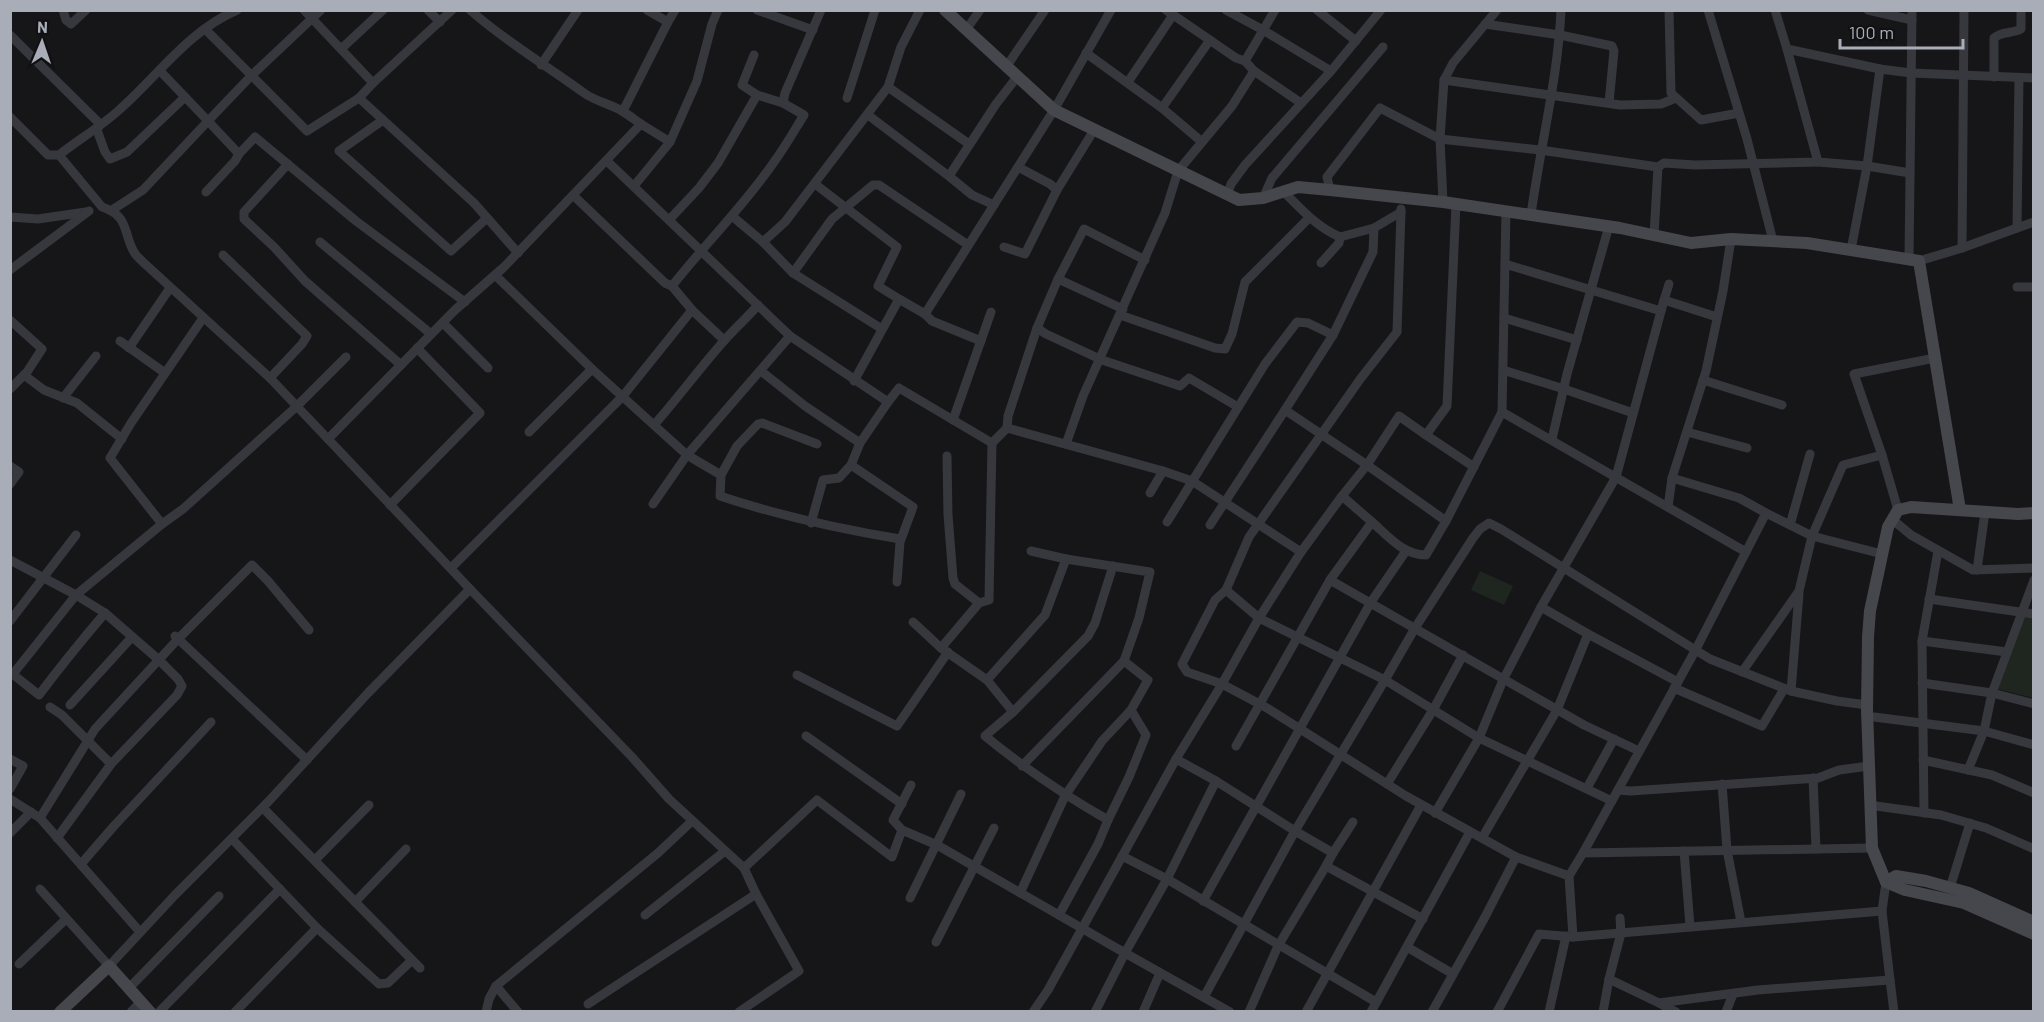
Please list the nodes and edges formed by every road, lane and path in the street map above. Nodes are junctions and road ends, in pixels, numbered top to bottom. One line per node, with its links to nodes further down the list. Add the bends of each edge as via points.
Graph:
1 (63, 10): 2 (street, via 71,24)
2 (86, 10)
3 (237, 10): 40 (street)
4 (304, 10): 36 (street)
5 (321, 10): 36 (street)
6 (383, 10): 49 (street)
7 (428, 10): 37 (street)
8 (452, 10): 37 (street)
9 (470, 10): 54 (street)
10 (578, 10): 54 (street)
11 (647, 10): 38 (street)
12 (675, 10): 38 (street)
13 (718, 10): 92 (street, via 697,81)
14 (757, 10): 41 (street)
15 (821, 10): 41 (street)
16 (874, 10): 75 (street)
17 (921, 10): 70 (street, via 901,47)
18 (945, 10): 42 (street)
19 (980, 10): 42 (street)
20 (1044, 10): 55 (street)
21 (1111, 10): 51 (street)
22 (1226, 10): 43 (street)
23 (1275, 10): 43 (street)
24 (1317, 10): 47 (street)
25 (1381, 10): 47 (street)
26 (1497, 10): 39 (street)
27 (1561, 10): 45 (street)
28 (1670, 10): 76 (street, via 1671,93)
29 (1708, 10): 83 (street)
30 (1775, 10): 50 (street)
31 (1868, 10): 35 (street)
32 (1964, 10): 62 (street)
33 (2021, 10): 64 (street, via 2021,29 1999,33 1994,38)
34 (1169, 13): 46 (street); 68 (street)
35 (1912, 15): 60 (street)
36 (312, 19): 49 (street); 61 (street)
37 (440, 22): 69 (street)
38 (668, 22): 82 (street)
39 (1485, 24): 45 (street); 67 (street)
40 (205, 29): 61 (street); 88 (street)
41 (813, 30): 77 (street)
42 (966, 30): 55 (street)
43 (1263, 30): 53 (street); 57 (street)
44 (10, 35): 88 (street)
45 (1560, 35): 71 (street); 79 (street, via 1612,46)
46 (1210, 40): 53 (street); 80 (street)
47 (1356, 41): 57 (street)
48 (1383, 47): 116 (street, via 1272,178)
49 (341, 49): 69 (street)
50 (1787, 49): 56 (street); 99 (street)
51 (1086, 53): 68 (street); 81 (street)
52 (754, 55): 72 (street, via 742,85)
53 (1245, 61): 58 (street)
54 (541, 65): 82 (street, via 584,93)
55 (1006, 67): 63 (street)
56 (1880, 69): 60 (street); 102 (street)
57 (1331, 71): 78 (street)
58 (1254, 72): 78 (street); 93 (street)
59 (163, 74): 73 (street)
60 (1911, 74): 62 (street); 106 (street)
61 (251, 76): 74 (street, via 307,130); 87 (street)
62 (1963, 76): 64 (street); 145 (street)
63 (1017, 77): 81 (street); 94 (street)
64 (1994, 77): 65 (street)
65 (2019, 78): 66 (street); 136 (street)
66 (2034, 78)
67 (1444, 80): 71 (street); 91 (street)
68 (1128, 82): 80 (street)
69 (373, 83): 74 (street)
70 (888, 87): 84 (street); 94 (street)
71 (1551, 94): 79 (street); 95 (street)
72 (757, 95): 77 (street); 132 (street, via 718,163)
73 (185, 97): 87 (street); 88 (street, via 127,152 110,159 97,130)
74 (359, 98): 86 (street)
75 (847, 98)
76 (1676, 98): 79 (street, via 1661,104); 83 (street, via 1701,120)
77 (783, 103): 128 (street, via 804,115 774,163)
78 (1301, 103): 114 (street, via 1245,165)
79 (1609, 103)
80 (1162, 108): 93 (street)
81 (1054, 110): 90 (street); 103 (street)
82 (623, 111): 89 (street)
83 (1739, 113): 101 (street)
84 (868, 116): 107 (street); 108 (street, via 850,134)
85 (10, 117): 97 (street, via 48,155)
86 (383, 120): 130 (street); 130 (street, via 339,151 451,251)
87 (208, 121): 96 (street); 123 (street, via 143,190)
88 (100, 124): 97 (street)
89 (641, 124): 92 (street); 98 (street)
90 (1094, 130): 105 (street); 110 (street)
91 (1440, 139): 95 (street); 111 (street, via 1380,108 1327,177); 118 (street)
92 (670, 142): 109 (street)
93 (1202, 142): 105 (street)
94 (969, 144): 107 (street)
95 (1540, 150): 104 (street); 127 (street)
96 (239, 154): 100 (street, via 255,136); 112 (street)
97 (59, 155): 121 (street)
98 (607, 161): 109 (street); 115 (street)
99 (1818, 162): 101 (street); 102 (street)
100 (288, 164): 166 (street, via 356,221); 193 (street, via 244,212 244,219 305,280)
101 (1754, 165): 104 (street, via 1664,163); 140 (street)
102 (1867, 166): 106 (street); 147 (street)
103 (1018, 167): 110 (street); 120 (street)
104 (1658, 167): 137 (street)
105 (1178, 171): 114 (street); 150 (street)
106 (1910, 173): 151 (street)
107 (950, 177): 120 (street)
108 (815, 184): 122 (street); 142 (street, via 785,222)
109 (634, 186): 132 (street)
110 (1058, 190): 144 (street, via 1025,254)
111 (1330, 190): 113 (street, via 1298,188); 117 (street)
112 (206, 192)
113 (1284, 192): 116 (street); 131 (street)
114 (1227, 195): 116 (street, via 1239,200)
115 (574, 196): 148 (street); 159 (street)
116 (1263, 198)
117 (1401, 198): 118 (street); 125 (street)
118 (1443, 202): 119 (street)
119 (1456, 204): 126 (street); 220 (street, via 1447,406)
120 (994, 206): 143 (street)
121 (102, 207): 123 (street); 124 (street)
122 (846, 208): 143 (street, via 873,185 879,185); 155 (street, via 832,219); 164 (street, via 897,247 878,285)
123 (112, 210): 161 (street, via 127,228 134,252)
124 (89, 211): 129 (street, via 38,219); 154 (street)
125 (1401, 212): 135 (street); 219 (street, via 1397,332)
126 (1506, 212): 127 (street); 153 (street)
127 (1531, 215): 134 (street)
128 (732, 216): 142 (street); 146 (street)
129 (10, 218)
130 (487, 218): 148 (street)
131 (1309, 218): 138 (street); 171 (street, via 1245,282 1232,334 1224,349)
132 (669, 220): 146 (street)
133 (2034, 222): 136 (street)
134 (1609, 226): 137 (street); 163 (street)
135 (1374, 228): 138 (street); 181 (street, via 1373,252)
136 (2017, 228): 145 (street)
137 (1654, 235): 139 (street, via 1691,243)
138 (1340, 237): 152 (street)
139 (1731, 239): 140 (street); 173 (street)
140 (1773, 241): 147 (street)
141 (320, 242): 180 (street)
142 (763, 242): 155 (street)
143 (968, 245): 172 (street)
144 (1004, 247)
145 (1962, 248): 151 (street)
146 (701, 250): 159 (street); 167 (street)
147 (1851, 250): 151 (street)
148 (518, 253): 156 (street)
149 (223, 255): 200 (street, via 307,336)
150 (1145, 260): 157 (street, via 1084,229); 171 (street)
151 (1914, 260): 191 (street)
152 (1322, 263)
153 (1505, 264): 163 (street); 175 (street)
154 (13, 265)
155 (793, 273): 179 (street)
156 (495, 275): 166 (street); 195 (street)
157 (1058, 279): 171 (street); 178 (street)
158 (1669, 284): 165 (street)
159 (672, 286): 168 (street)
160 (2034, 286): 162 (street)
161 (170, 288): 174 (street); 187 (street)
162 (2017, 288)
163 (1592, 289): 169 (street); 184 (street)
164 (899, 298): 172 (street); 179 (street)
165 (1664, 300): 169 (street); 173 (street)
166 (465, 302): 177 (street)
167 (758, 305): 182 (street); 183 (street)
168 (692, 310): 183 (street); 205 (street)
169 (1661, 311): 213 (street)
170 (991, 312): 186 (street)
171 (1121, 312): 192 (street)
172 (925, 314): 186 (street, via 932,321)
173 (1717, 317): 201 (street)
174 (203, 318): 198 (street); 200 (street)
175 (1504, 318): 184 (street); 196 (street)
176 (10, 320): 199 (street, via 42,349)
177 (443, 323): 180 (street); 194 (street)
178 (1037, 328): 192 (street); 216 (street)
179 (882, 329): 202 (street)
180 (431, 334): 188 (street)
181 (1333, 335): 210 (street, via 1297,322); 211 (street)
182 (790, 336): 197 (street); 202 (street)
183 (724, 340): 215 (street)
184 (1576, 340): 204 (street)
185 (120, 341): 187 (street)
186 (981, 341): 214 (street)
187 (129, 348): 198 (street)
188 (417, 348): 193 (street); 247 (street, via 480,413)
189 (96, 356): 206 (street)
190 (346, 357): 209 (street)
191 (1935, 358): 231 (street, via 1854,374); 249 (street)
192 (1100, 359): 210 (street, via 1180,386 1189,378); 227 (street)
193 (401, 365): 222 (street)
194 (488, 368)
195 (592, 369): 205 (street); 217 (street)
196 (1503, 370): 204 (street); 212 (street)
197 (761, 371): 224 (street); 229 (street)
198 (165, 373): 221 (street)
199 (24, 375): 203 (street); 206 (street)
200 (270, 378): 209 (street)
201 (1703, 380): 208 (street); 218 (street)
202 (854, 381): 207 (street)
203 (10, 389)
204 (1564, 389): 213 (street); 223 (street)
205 (622, 396): 215 (street); 274 (street)
206 (63, 398): 221 (street, via 77,403)
207 (888, 402): 214 (street, via 899,388); 224 (street)
208 (1782, 405)
209 (296, 407): 222 (street); 258 (street, via 183,510)
210 (1238, 407): 241 (street)
211 (1285, 410): 219 (street); 245 (street)
212 (1502, 412): 223 (street); 236 (street)
213 (1633, 413): 239 (street)
214 (952, 420): 225 (street)
215 (654, 425): 229 (street)
216 (1007, 428): 225 (street); 227 (street)
217 (529, 432)
218 (1687, 432): 228 (street); 240 (street)
219 (1322, 435): 234 (street); 259 (street)
220 (1426, 435): 234 (street, via 1400,416); 236 (street)
221 (122, 439): 258 (street, via 110,458)
222 (328, 439): 247 (street)
223 (1552, 439): 239 (street)
224 (860, 443): 233 (street)
225 (993, 443): 288 (street, via 989,600)
226 (817, 444): 238 (street, via 758,424 737,446)
227 (1066, 444): 237 (street)
228 (1747, 448)
229 (687, 454): 238 (street); 246 (street)
230 (1810, 454): 261 (street)
231 (1882, 455): 253 (street); 263 (street, via 1843,465)
232 (947, 456): 288 (street, via 953,578)
233 (851, 465): 257 (street, via 838,478 823,480); 264 (street, via 913,507)
234 (1367, 465): 244 (street); 254 (street)
235 (10, 466): 242 (street, via 19,472)
236 (1474, 467): 254 (street)
237 (1163, 471): 241 (street); 243 (street)
238 (721, 475): 257 (street, via 720,496)
239 (1616, 477): 248 (street); 275 (street)
240 (1672, 478): 248 (street); 251 (street, via 1739,498)
241 (1192, 481): 245 (street); 255 (street)
242 (10, 484)
243 (1150, 493)
244 (1342, 496): 256 (street); 268 (street)
245 (1226, 501): 259 (street); 260 (street)
246 (653, 504)
247 (390, 505): 274 (street)
248 (1668, 507): 269 (street)
249 (1960, 510): 250 (street); 253 (street, via 1911,507)
250 (1985, 512): 252 (street); 277 (street)
251 (1766, 513): 261 (street); 269 (street)
252 (2034, 513)
253 (1896, 515): 267 (street, via 1911,535); 270 (street, via 1888,527); 330 (street, via 1877,616)
254 (1446, 521): 266 (street, via 1426,555)
255 (1167, 522)
256 (1372, 522): 266 (street); 279 (street)
257 (811, 523): 264 (street)
258 (162, 524): 285 (street)
259 (1258, 524): 268 (street); 283 (street)
260 (1210, 525)
261 (1790, 525): 263 (street)
262 (76, 535): 278 (street)
263 (1812, 536): 270 (street); 284 (street)
264 (900, 539): 281 (street)
265 (1031, 551): 271 (street)
266 (1406, 551): 287 (street)
267 (1938, 551): 277 (street); 286 (street)
268 (1300, 552): 293 (street)
269 (1746, 552): 304 (street)
270 (1882, 554): 324 (street, via 1870,611)
271 (1066, 559): 273 (street); 313 (street, via 1045,615)
272 (10, 560): 278 (street)
273 (1113, 566): 309 (street, via 1150,572); 329 (street, via 1088,636)
274 (451, 568): 282 (street)
275 (1563, 568): 289 (street); 296 (street, via 1490,524 1473,538); 304 (street)
276 (2034, 568): 277 (street)
277 (1977, 570)
278 (43, 579): 285 (street); 294 (street)
279 (1330, 580): 287 (street); 299 (street)
280 (2034, 580): 290 (street)
281 (897, 582)
282 (470, 590): 345 (street); 376 (street)
283 (1226, 590): 293 (street); 317 (street, via 1215,600 1182,664 1187,672)
284 (1799, 591): 310 (street); 319 (street)
285 (76, 595): 291 (street); 311 (street)
286 (1929, 599): 290 (street); 302 (street)
287 (1371, 602): 296 (street); 307 (street)
288 (979, 603): 303 (street)
289 (1541, 607): 298 (street); 315 (street)
290 (2022, 611): 292 (street); 305 (street)
291 (105, 614): 300 (street); 311 (street, via 39,695)
292 (2034, 614)
293 (1259, 618): 299 (street); 317 (street)
294 (10, 621)
295 (913, 622): 303 (street)
296 (1415, 628): 306 (street); 314 (street)
297 (309, 630): 301 (street, via 252,565)
298 (1588, 634): 318 (street); 328 (street)
299 (1298, 635): 307 (street); 321 (street)
300 (132, 637): 308 (street); 323 (street)
301 (177, 638): 308 (street); 345 (street)
302 (1922, 641): 305 (street); 316 (street)
303 (944, 650): 312 (street, via 897,726); 313 (street)
304 (1695, 651): 310 (street); 318 (street)
305 (2007, 652): 320 (street)
306 (1463, 655): 315 (street); 327 (street)
307 (1341, 657): 314 (street); 333 (street)
308 (159, 660): 338 (street); 348 (street, via 182,686)
309 (1125, 661): 326 (street, via 1148,680); 349 (street)
310 (1742, 672): 319 (street)
311 (12, 673)
312 (797, 675)
313 (987, 680): 329 (street)
314 (1385, 680): 327 (street); 342 (street)
315 (1503, 680): 328 (street); 336 (street)
316 (1922, 683): 320 (street); 332 (street)
317 (1222, 684): 321 (street); 344 (street)
318 (1676, 685): 319 (street, via 1762,726); 341 (street)
319 (1787, 690): 324 (street)
320 (1992, 693): 322 (street); 334 (street)
321 (1260, 704): 333 (street); 340 (street)
322 (2034, 704)
323 (70, 705)
324 (1867, 705): 350 (street)
325 (50, 707): 338 (street)
326 (1131, 710): 362 (street, via 1102,741); 375 (street, via 1146,735)
327 (1433, 710): 336 (street); 354 (street)
328 (1557, 710): 337 (street); 347 (street)
329 (1013, 712): 349 (street, via 985,736)
330 (1874, 717): 332 (street); 369 (street)
331 (211, 722): 400 (street)
332 (1922, 722): 334 (street); 346 (street)
333 (1301, 729): 342 (street); 368 (street)
334 (1984, 732): 339 (street); 351 (street)
335 (806, 736): 365 (street)
336 (1479, 738): 347 (street); 372 (street)
337 (1614, 739): 341 (street); 357 (street)
338 (88, 741): 348 (street); 374 (street)
339 (2034, 745)
340 (1236, 746)
341 (1639, 751): 359 (street)
342 (1341, 755): 354 (street); 381 (street)
343 (10, 759): 358 (street, via 23,766)
344 (1176, 759): 353 (street); 397 (street)
345 (307, 760): 370 (street)
346 (1923, 760): 351 (street); 373 (street)
347 (1529, 762): 357 (street); 385 (street)
348 (111, 764): 384 (street)
349 (1022, 766): 362 (street)
350 (1869, 766): 352 (street); 394 (street)
351 (1968, 770): 360 (street)
352 (1813, 778): 355 (street); 389 (street)
353 (1216, 781): 368 (street); 405 (street)
354 (1388, 784): 367 (street)
355 (1722, 784): 359 (street); 391 (street)
356 (911, 785): 365 (street)
357 (1587, 788): 364 (street)
358 (10, 789)
359 (1618, 789): 364 (street)
360 (2034, 793)
361 (961, 794): 387 (street)
362 (1065, 796): 375 (street); 410 (street)
363 (10, 799): 371 (street)
364 (1612, 801): 396 (street)
365 (902, 804): 380 (street, via 893,820)
366 (369, 805): 399 (street)
367 (1421, 805): 372 (street); 411 (street)
368 (1255, 806): 381 (street); 415 (street)
369 (1876, 806): 373 (street); 394 (street, via 1877,841)
370 (263, 808): 386 (street); 399 (street)
371 (31, 812): 374 (street); 383 (street)
372 (1436, 813): 382 (street)
373 (1924, 813): 378 (street)
374 (40, 818): 384 (street)
375 (1108, 820): 419 (street)
376 (692, 821): 392 (street); 446 (street)
377 (1353, 822): 395 (street)
378 (1970, 824): 390 (street); 407 (street)
379 (994, 828): 401 (street)
380 (902, 830): 387 (street); 403 (street, via 892,857 817,800)
381 (1295, 831): 395 (street); 425 (street)
382 (1470, 832): 385 (street); 422 (street)
383 (10, 833)
384 (57, 838): 400 (street)
385 (1482, 838): 398 (street)
386 (231, 839): 409 (street); 429 (street)
387 (937, 845): 401 (street); 414 (street)
388 (406, 849): 416 (street)
389 (1816, 849): 391 (street); 394 (street)
390 (2034, 849)
391 (1727, 850): 393 (street); 423 (street)
392 (725, 851): 403 (street); 418 (street)
393 (1684, 851): 396 (street); 426 (street)
394 (1873, 851): 406 (street)
395 (1333, 853): 402 (street)
396 (1583, 853): 404 (street)
397 (1122, 856): 405 (street); 428 (street)
398 (1516, 857): 404 (street); 443 (street)
399 (315, 860): 416 (street)
400 (81, 864): 429 (street)
401 (974, 866): 410 (street); 433 (street)
402 (1326, 866): 411 (street); 434 (street)
403 (744, 868): 412 (street)
404 (1569, 876): 432 (street)
405 (1167, 879): 415 (street); 436 (street)
406 (1886, 882): 407 (street, via 1896,876); 417 (street); 431 (street, via 1964,903)
407 (1950, 888): 424 (street)
408 (40, 889): 421 (street)
409 (280, 889): 427 (street); 457 (street)
410 (1020, 892): 419 (street)
411 (1373, 892): 422 (street); 442 (street)
412 (756, 894): 453 (street); 461 (street, via 799,970)
413 (219, 896): 447 (street)
414 (910, 898)
415 (1203, 901): 425 (street)
416 (355, 902): 437 (street)
417 (1882, 911): 423 (street); 445 (street)
418 (645, 915)
419 (1059, 915): 428 (street)
420 (1620, 918): 430 (street)
421 (66, 919): 438 (street); 439 (street)
422 (1423, 919): 435 (street)
423 (1741, 922): 426 (street)
424 (2034, 922)
425 (1242, 925): 434 (street); 449 (street)
426 (1690, 926): 430 (street)
427 (317, 928): 437 (street, via 379,984 388,983); 458 (street)
428 (1082, 928): 436 (street); 462 (street)
429 (141, 932): 439 (street)
430 (1621, 933): 432 (street); 444 (street)
431 (2034, 934)
432 (1570, 937): 470 (street, via 1539,934); 471 (street)
433 (936, 942)
434 (1278, 946): 442 (street); 466 (street)
435 (1407, 947): 443 (street); 451 (street)
436 (1125, 953): 441 (street); 463 (street)
437 (412, 960): 440 (street)
438 (20, 964)
439 (109, 966): 447 (street); 454 (street)
440 (420, 968)
441 (1160, 973): 449 (street); 464 (street)
442 (1326, 974): 451 (street); 467 (street)
443 (1453, 974): 469 (street)
444 (1609, 979): 452 (street); 472 (street)
445 (1890, 980): 448 (street); 475 (street)
446 (496, 986): 459 (street); 460 (street)
447 (130, 987): 450 (street)
448 (1733, 994): 452 (street); 474 (street)
449 (1204, 997): 465 (street)
450 (141, 1001): 455 (street); 456 (street)
451 (1376, 1002): 468 (street)
452 (1659, 1003): 473 (street)
453 (588, 1004)
454 (60, 1011)
455 (131, 1011)
456 (150, 1011)
457 (159, 1011)
458 (235, 1011)
459 (486, 1011)
460 (518, 1011)
461 (740, 1011)
462 (1033, 1011)
463 (1095, 1011)
464 (1143, 1011)
465 (1230, 1011)
466 (1249, 1011)
467 (1306, 1011)
468 (1371, 1011)
469 (1432, 1011)
470 (1497, 1011)
471 (1549, 1011)
472 (1603, 1011)
473 (1676, 1011)
474 (1726, 1011)
475 (1894, 1011)

